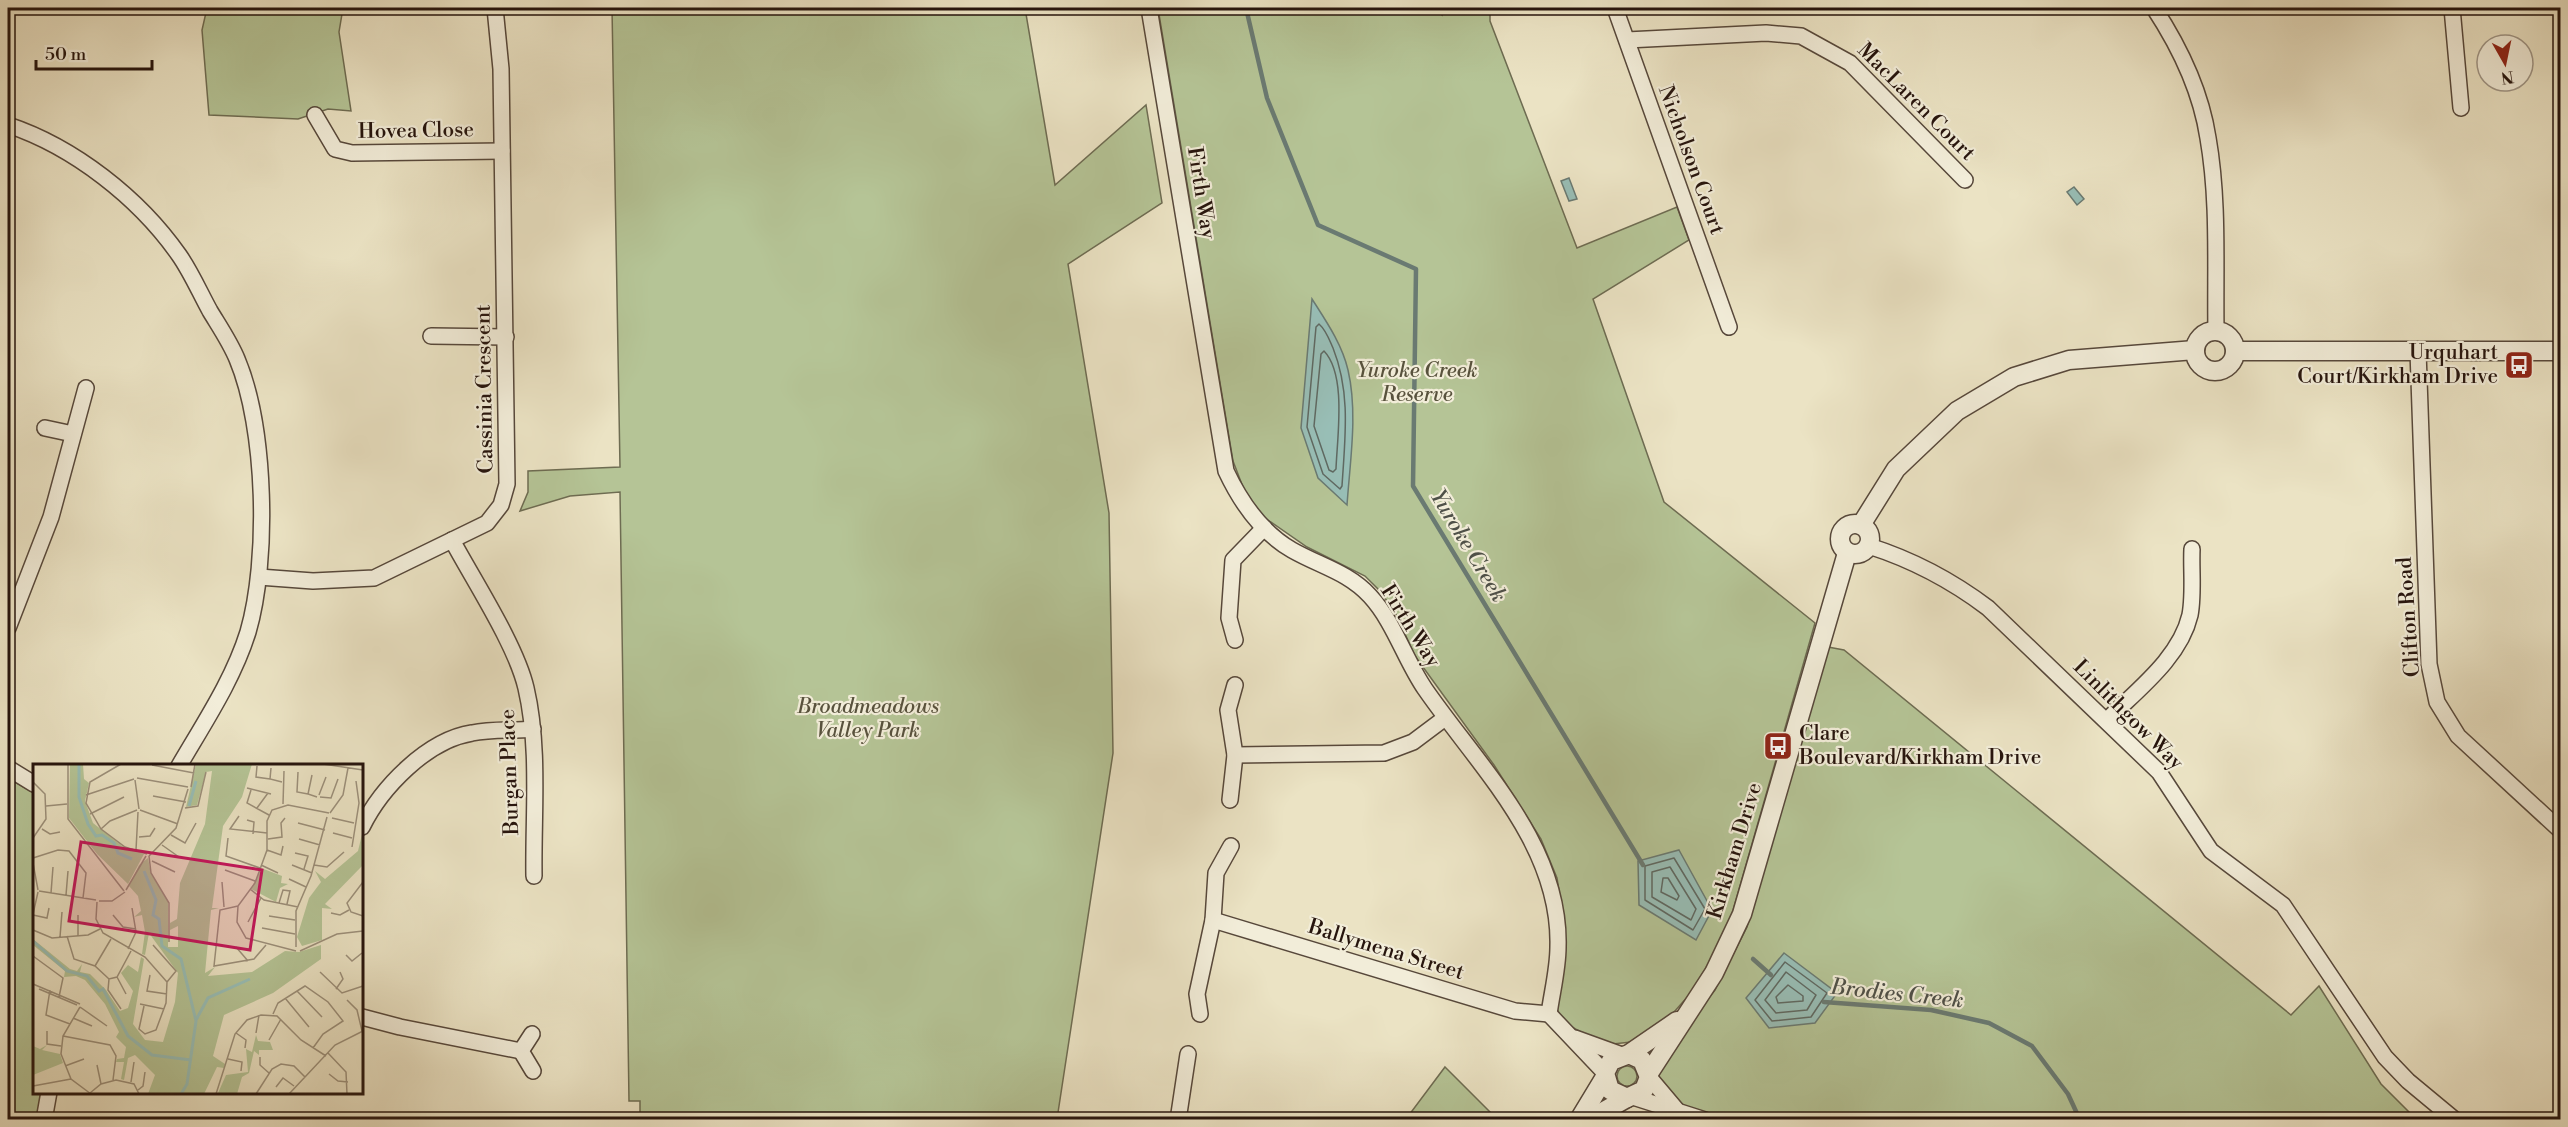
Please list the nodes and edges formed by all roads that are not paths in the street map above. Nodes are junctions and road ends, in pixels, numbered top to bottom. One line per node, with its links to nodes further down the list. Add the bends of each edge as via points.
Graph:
1 (495, 8): 10 (street, Cassinia Crescent, via 501,69)
2 (1149, 8): 24 (street, Firth Way, via 1226,471 1240,499)
3 (1615, 8): 6 (street, Nicholson Court)
4 (2154, 8): 13 (street, via 2193,84 2208,137)
5 (2452, 8): 7 (street)
6 (1627, 40): 11 (street, MacLaren Court, via 1766,33 1801,36 1850,63); 12 (street, Nicholson Court)
7 (2461, 108)
8 (315, 115): 10 (street, Hovea Close, via 335,149 352,153)
9 (8, 125): 29 (street, via 75,158 108,181 146,216 179,255 237,359 257,447)
10 (502, 151): 15 (street, Cassinia Crescent)
11 (1965, 180)
12 (1729, 327)
13 (2216, 330): 16 (street, via 2200,337); 17 (street, via 2227,334)
14 (431, 336): 15 (street)
15 (506, 337): 25 (street, Cassinia Crescent, via 507,484 501,505 487,523)
16 (2194, 350): 17 (street, via 2204,368 2215,371 2231,363); 23 (street, via 2069,360 2014,377 1957,411 1896,469)
17 (2235, 351): 18 (street)
18 (2418, 351): 19 (street); 42 (street, Clifton Road, via 2429,664 2438,702 2458,736)
19 (2560, 351)
20 (86, 388): 22 (street)
21 (45, 428): 22 (street)
22 (73, 434): 30 (street, via 51,517)
23 (1861, 525): 26 (street, via 1869,532); 28 (street, via 1849,525 1840,534)
24 (1264, 528): 31 (street, via 1233,560 1229,618); 33 (street, Firth Way, via 1291,550 1348,575 1371,596 1410,668)
25 (452, 540): 29 (street, Cassinia Crescent, via 374,578 313,581); 35 (street, Burgan Place, via 518,667 526,686)
26 (1869, 546): 28 (street, via 1860,554); 34 (street, Linlithgow Way, via 1934,572 1969,594)
27 (2192, 549): 34 (street, via 2186,631 2163,663)
28 (1847, 553): 48 (street, Kirkham Drive, via 1742,914 1714,973)
29 (259, 577): 37 (street, via 248,633 231,674)
30 (8, 628)
31 (1235, 640)
32 (1235, 684): 36 (street, via 1228,710)
33 (1445, 718): 36 (street, via 1413,742 1384,753); 47 (street, Firth Way, via 1536,846 1553,897 1558,946)
34 (2107, 720): 66 (street, Linlithgow Way, via 2159,772 2211,851 2272,895 2292,916 2397,1071)
35 (533, 729): 41 (street, via 472,733 430,750 395,782); 44 (street, Burgan Place)
36 (1235, 755): 40 (street)
37 (180, 764)
38 (8, 768): 39 (street)
39 (33, 783)
40 (1230, 800)
41 (363, 826)
42 (2560, 830)
43 (1231, 846): 45 (street, via 1216,873)
44 (534, 876)
45 (1213, 920): 46 (street, via 1197,994); 47 (street, Ballymena Street, via 1515,1011)
46 (1200, 1014)
47 (1549, 1014): 51 (street)
48 (1685, 1015): 54 (street, Kirkham Drive); 57 (street, Kirkham Drive)
49 (363, 1017): 52 (street)
50 (532, 1034): 52 (street)
51 (1575, 1038): 54 (street); 56 (street)
52 (520, 1051): 55 (street)
53 (1188, 1054): 62 (street)
54 (1626, 1055): 56 (street, via 1611,1061); 57 (street, via 1642,1060)
55 (533, 1071)
56 (1605, 1075): 59 (street, via 1610,1090); 63 (street)
57 (1649, 1075): 59 (street, via 1644,1090); 60 (street)
58 (49, 1094): 61 (street)
59 (1630, 1098): 60 (street); 64 (street)
60 (1676, 1109): 65 (street)
61 (44, 1119)
62 (1178, 1119)
63 (1579, 1119)
64 (1588, 1119)
65 (1705, 1119)
66 (2455, 1119)

